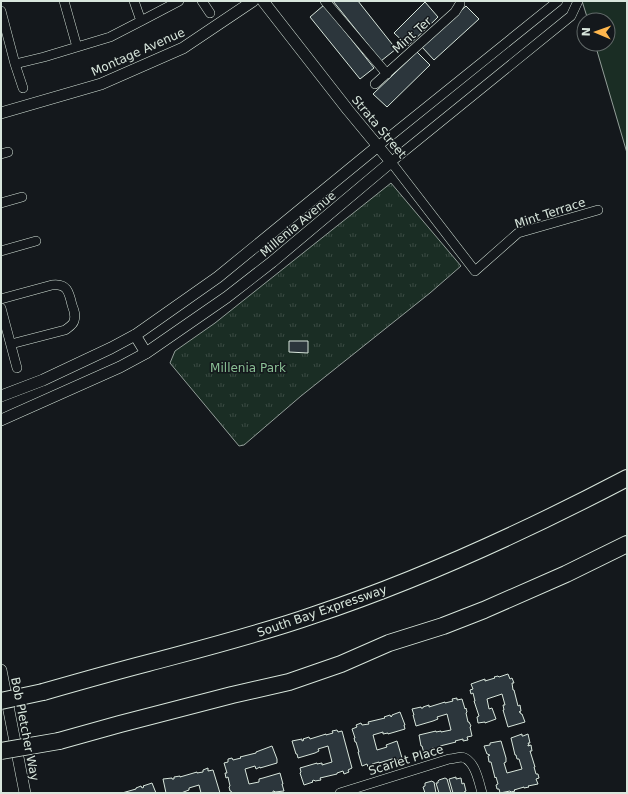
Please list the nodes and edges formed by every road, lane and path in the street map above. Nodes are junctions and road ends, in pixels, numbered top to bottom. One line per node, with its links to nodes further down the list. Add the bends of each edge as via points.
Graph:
1 (64, 1): 14 (street)
2 (134, 1): 13 (street)
3 (179, 1): 13 (street)
4 (202, 1): 12 (street)
5 (253, 1): 19 (street, Montage Avenue, via 183,48 101,84)
6 (262, 1): 20 (street, Strata Street)
7 (325, 1): 16 (street)
8 (460, 1): 16 (street, Mint Ter, via 455,12)
9 (558, 1): 20 (street, Millenia Avenue)
10 (578, 1): 21 (street, Millenia Avenue, via 572,16)
11 (1, 11): 15 (street)
12 (210, 13)
13 (141, 21): 14 (street, via 110,37)
14 (77, 47): 15 (street)
15 (16, 64): 18 (street)
16 (387, 74): 17 (street, Mint Ter)
17 (375, 84)
18 (23, 88)
19 (1, 113)
20 (378, 146): 21 (street, Strata Street); 30 (street, Millenia Avenue, via 218,277)
21 (391, 162): 27 (street, Strata Street); 32 (street, Millenia Avenue, via 272,262)
22 (22, 197): 23 (street)
23 (1, 202)
24 (598, 210): 27 (street, Mint Terrace, via 518,234)
25 (36, 241): 26 (street)
26 (1, 251)
27 (475, 271)
28 (1, 299): 31 (street, via 56,284 68,290 72,303 75,318 70,327)
29 (1, 308): 31 (street)
30 (135, 335): 32 (street); 34 (street, Millenia Avenue, via 43,380)
31 (11, 344): 33 (street)
32 (146, 354): 35 (street, Millenia Avenue)
33 (17, 368)
34 (1, 396)
35 (1, 420)
36 (627, 478): 39 (highway, South Bay Expressway, bridge, via 433,571 354,601 232,641)
37 (627, 544): 40 (highway, bridge, via 484,610 389,643 334,667 290,682 58,741)
38 (1, 670): 41 (street, Bob Pletcher Way)
39 (1, 701)
40 (1, 752)
41 (25, 793)
42 (340, 793): 43 (street, Scarlet Place, via 462,757 470,761)
43 (482, 793)

